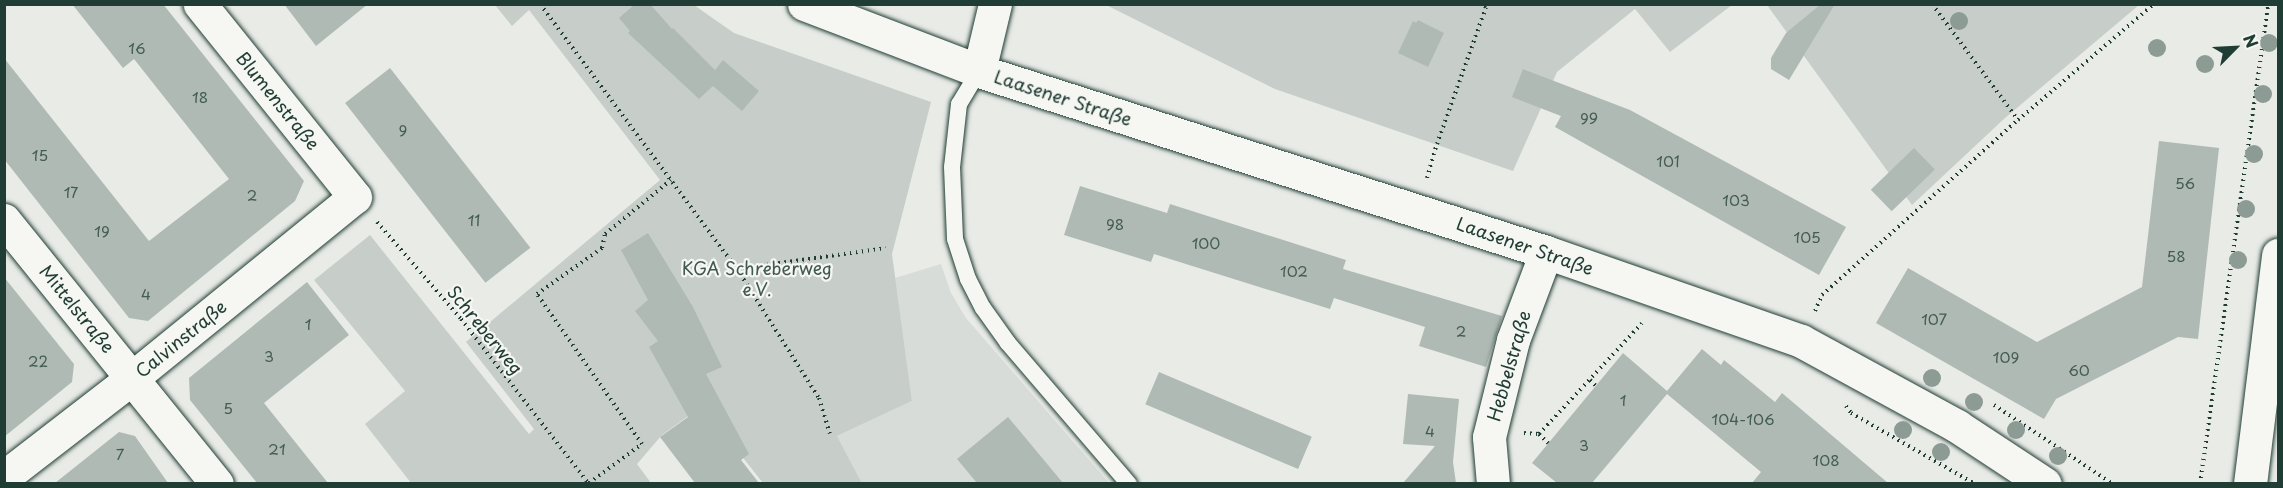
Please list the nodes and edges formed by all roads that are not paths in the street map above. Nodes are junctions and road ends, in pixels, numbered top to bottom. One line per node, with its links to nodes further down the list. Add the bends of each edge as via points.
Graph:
1 (200, 4): 5 (street, Blumenstraße)
2 (804, 4): 4 (street, Laasener Straße)
3 (994, 4): 4 (street, Laasener Straße)
4 (979, 71): 7 (street, Laasener Straße); 12 (lane, Laasener Straße, via 959,104 952,167 955,239 968,279 1008,344)
5 (355, 197): 9 (street, Calvinstraße)
6 (4, 220): 9 (street, Mittelstraße)
7 (1546, 252): 13 (street, Hebbelstraße, via 1512,340 1489,437); 14 (street, Laasener Straße, via 1801,341 1958,426)
8 (2278, 255): 15 (street)
9 (132, 378): 10 (street, Calvinstraße); 11 (street, Mittelstraße)
10 (4, 477)
11 (217, 483)
12 (1129, 483)
13 (1493, 483)
14 (2045, 483)
15 (2250, 483)

